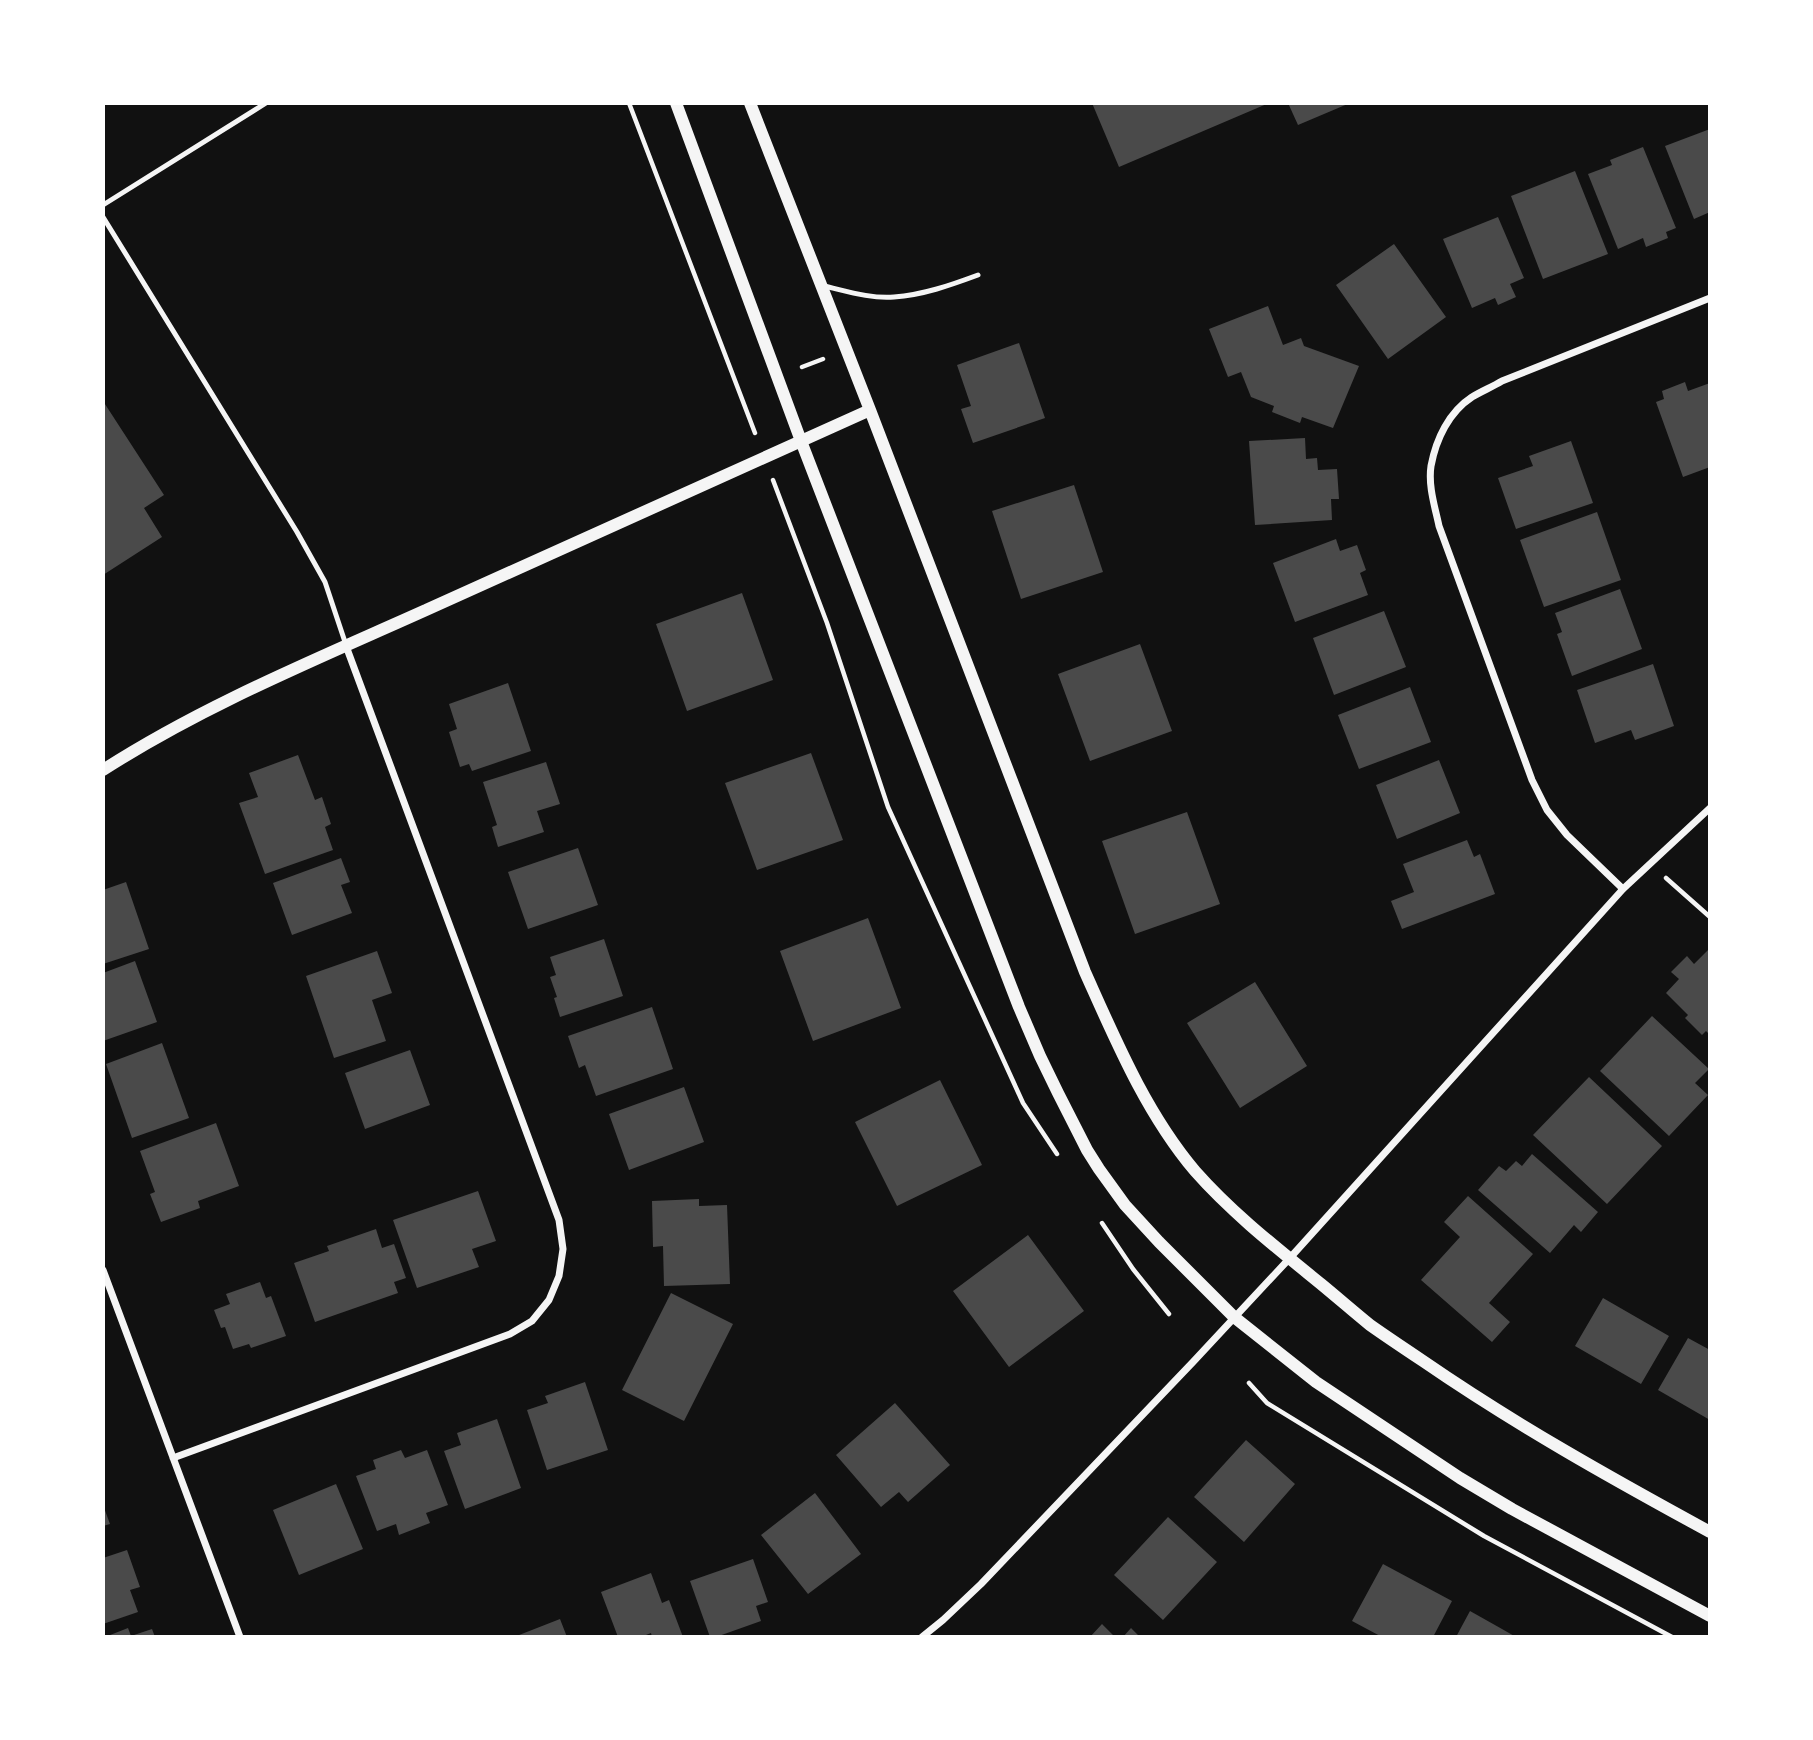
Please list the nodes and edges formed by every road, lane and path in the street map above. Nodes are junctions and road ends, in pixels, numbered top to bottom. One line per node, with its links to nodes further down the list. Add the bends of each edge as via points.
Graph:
1 (267, 103): 5 (lane)
2 (629, 103): 14 (path)
3 (677, 103): 13 (street)
4 (750, 103): 8 (street)
5 (103, 205)
6 (103, 216): 15 (lane, via 297,532 325,582)
7 (978, 275): 8 (lane, via 893,297)
8 (821, 286): 12 (street)
9 (1710, 298): 19 (street, via 1471,398 1449,418 1431,468 1439,526 1532,780 1567,835)
10 (822, 359): 11 (path)
11 (798, 368)
12 (870, 410): 13 (street); 23 (street, via 1110,1030 1165,1129 1195,1170)
13 (801, 441): 14 (street); 26 (street, via 1040,1056 1087,1150 1125,1205)
14 (765, 458): 15 (street); 21 (path, via 827,623 888,807 1023,1103)
15 (346, 646): 16 (street, via 175,728); 28 (street, via 559,1220 563,1249 559,1276 549,1300 532,1321 510,1334)
16 (103, 770)
17 (1710, 808): 18 (street)
18 (1650, 864): 19 (street); 20 (path)
19 (1623, 889): 23 (street)
20 (1710, 917)
21 (1063, 1164)
22 (1102, 1222): 25 (path)
23 (1289, 1258): 26 (street); 29 (street, via 1371,1325 1508,1418)
24 (103, 1270): 28 (street)
25 (1169, 1314)
26 (1234, 1317): 30 (street, via 1316,1382 1460,1478); 32 (street, via 981,1584)
27 (1249, 1383): 33 (path, via 1267,1403 1484,1536)
28 (173, 1458): 31 (street)
29 (1710, 1531)
30 (1710, 1616)
31 (240, 1637)
32 (922, 1637)
33 (1672, 1637)

